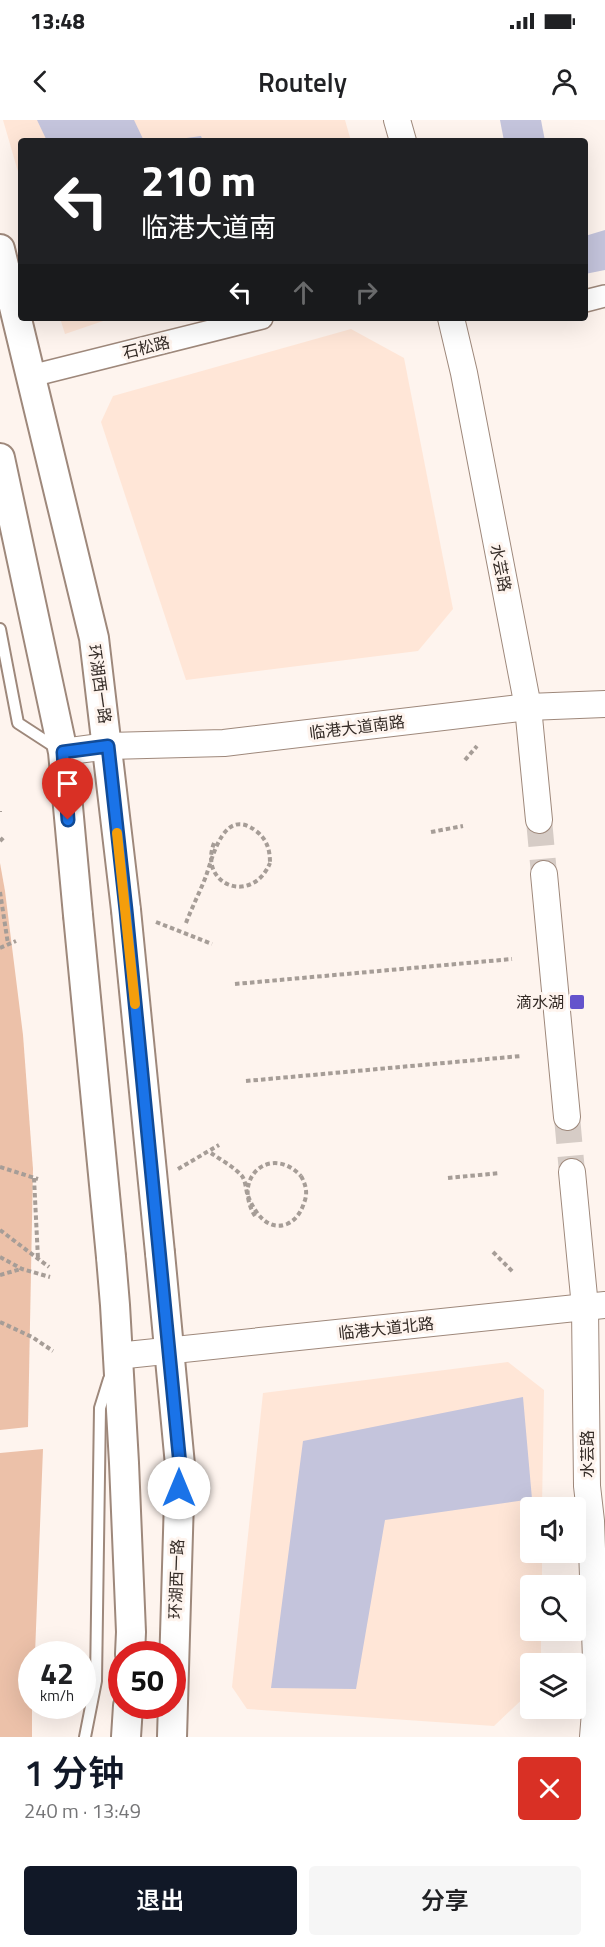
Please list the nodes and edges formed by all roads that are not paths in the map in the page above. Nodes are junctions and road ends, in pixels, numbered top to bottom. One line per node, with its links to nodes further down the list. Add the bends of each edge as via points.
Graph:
1 (397, 120): 2 (street)
2 (402, 138)
3 (0, 249): 8 (main road, 环湖西一路)
4 (605, 296): 5 (street)
5 (588, 300)
6 (250, 321): 8 (street, 石松路)
7 (453, 321): 12 (street, 水芸路)
8 (31, 376): 13 (main road, 环湖西一路, via 94,638)
9 (0, 458): 14 (main road)
10 (0, 629): 14 (lane, via 18,723)
11 (605, 704): 12 (street, 临港大道南路)
12 (528, 707): 13 (street, 临港大道南路, via 224,743); 15 (street, 水芸路)
13 (108, 746): 14 (street, 临港大道南路); 20 (main road, 环湖西一路, bridge)
14 (63, 752): 21 (main road, bridge)
15 (539, 820)
16 (544, 874): 17 (street)
17 (567, 1117)
18 (572, 1172): 19 (street, 水芸路)
19 (595, 1306): 20 (street, 临港大道北路); 23 (street, 水芸路, via 587,1486)
20 (168, 1351): 21 (street, 临港大道北路); 27 (main road, 环湖西一路, via 180,1465)
21 (117, 1356): 22 (main road); 25 (lane, via 100,1408 96,1681)
22 (131, 1641)
23 (601, 1687): 28 (street, 水芸路)
24 (127, 1719): 26 (main road)
25 (85, 1737)
26 (126, 1737)
27 (172, 1737)
28 (593, 1737)

